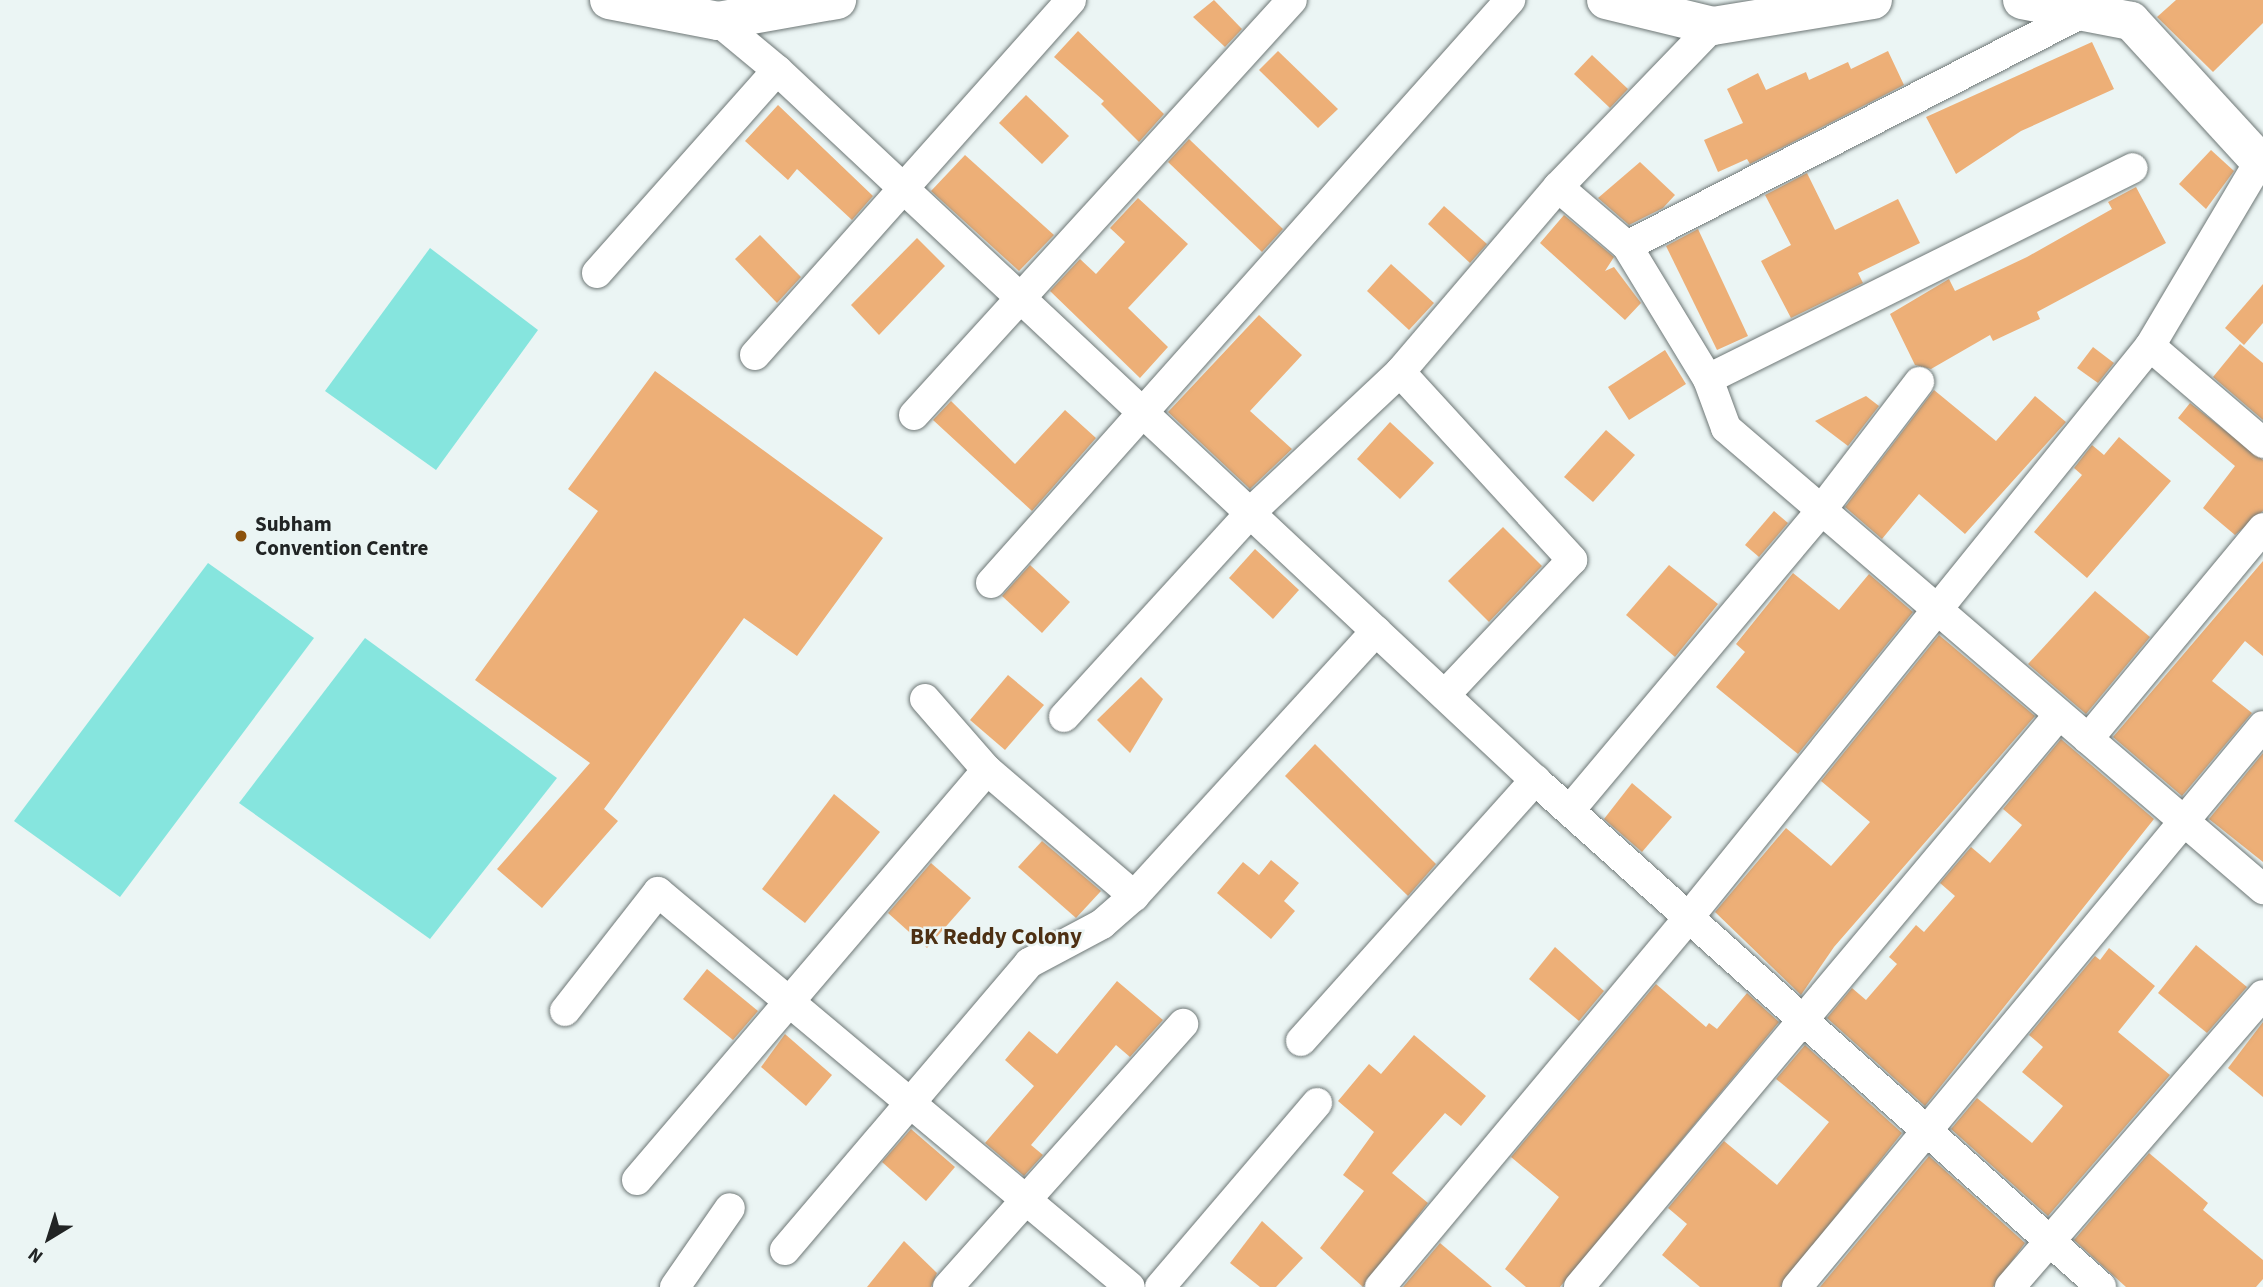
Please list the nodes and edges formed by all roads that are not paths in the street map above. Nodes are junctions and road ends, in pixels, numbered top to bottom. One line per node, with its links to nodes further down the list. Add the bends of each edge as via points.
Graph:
1 (609, 0): 10 (street)
2 (837, 0): 10 (street)
3 (1071, 0): 16 (street)
4 (1292, 0): 19 (street)
5 (1510, 0): 25 (street)
6 (1606, 0): 11 (street)
7 (1873, 0): 11 (street)
8 (2022, 0): 9 (street)
9 (2086, 11): 13 (street, via 2131,21); 17 (street)
10 (718, 21): 12 (street)
11 (1713, 26): 15 (street)
12 (777, 70): 16 (street); 18 (street)
13 (2260, 155): 20 (street)
14 (2133, 168): 23 (street)
15 (1558, 187): 17 (street); 22 (street)
16 (905, 189): 19 (street); 21 (street)
17 (1627, 247): 23 (street)
18 (597, 273)
19 (1021, 298): 25 (street); 26 (street)
20 (2150, 346): 27 (street); 32 (street)
21 (754, 355)
22 (1400, 372): 28 (street); 34 (street, via 1572,560)
23 (1708, 379): 29 (street, via 1726,428)
24 (1919, 382): 29 (street)
25 (1142, 410): 28 (street); 31 (street)
26 (914, 415)
27 (2263, 443)
28 (1251, 512): 33 (street); 37 (street)
29 (1819, 513): 32 (street); 42 (street)
30 (2257, 548): 39 (street)
31 (991, 583)
32 (1935, 609): 36 (street); 46 (street)
33 (1376, 631): 34 (street); 45 (street)
34 (1445, 695): 41 (street)
35 (925, 699): 40 (street)
36 (2058, 716): 39 (street); 50 (street)
37 (1064, 717)
38 (2263, 726): 43 (street)
39 (2088, 739): 43 (street)
40 (987, 770): 45 (street); 48 (street)
41 (1535, 780): 42 (street); 52 (street)
42 (1570, 810): 46 (street)
43 (2184, 821): 44 (street); 55 (street)
44 (2263, 889)
45 (1134, 897): 53 (street, via 1102,925 1028,963)
46 (1688, 918): 50 (street); 65 (street)
47 (2263, 995): 59 (street)
48 (787, 999): 49 (street, via 658,892); 53 (street); 56 (street)
49 (565, 1011)
50 (1803, 1020): 55 (street); 66 (street)
51 (1183, 1024): 57 (street)
52 (1301, 1041)
53 (908, 1101): 57 (street); 60 (street)
54 (1317, 1103): 64 (street)
55 (1926, 1128): 59 (street); 67 (street)
56 (637, 1180)
57 (1026, 1199): 62 (street); 63 (street)
58 (730, 1208): 61 (street)
59 (2050, 1240): 68 (street); 69 (street)
60 (785, 1250)
61 (675, 1287)
62 (948, 1287)
63 (1130, 1287)
64 (1160, 1287)
65 (1380, 1287)
66 (1578, 1287)
67 (1797, 1287)
68 (2010, 1287)
69 (2101, 1287)

